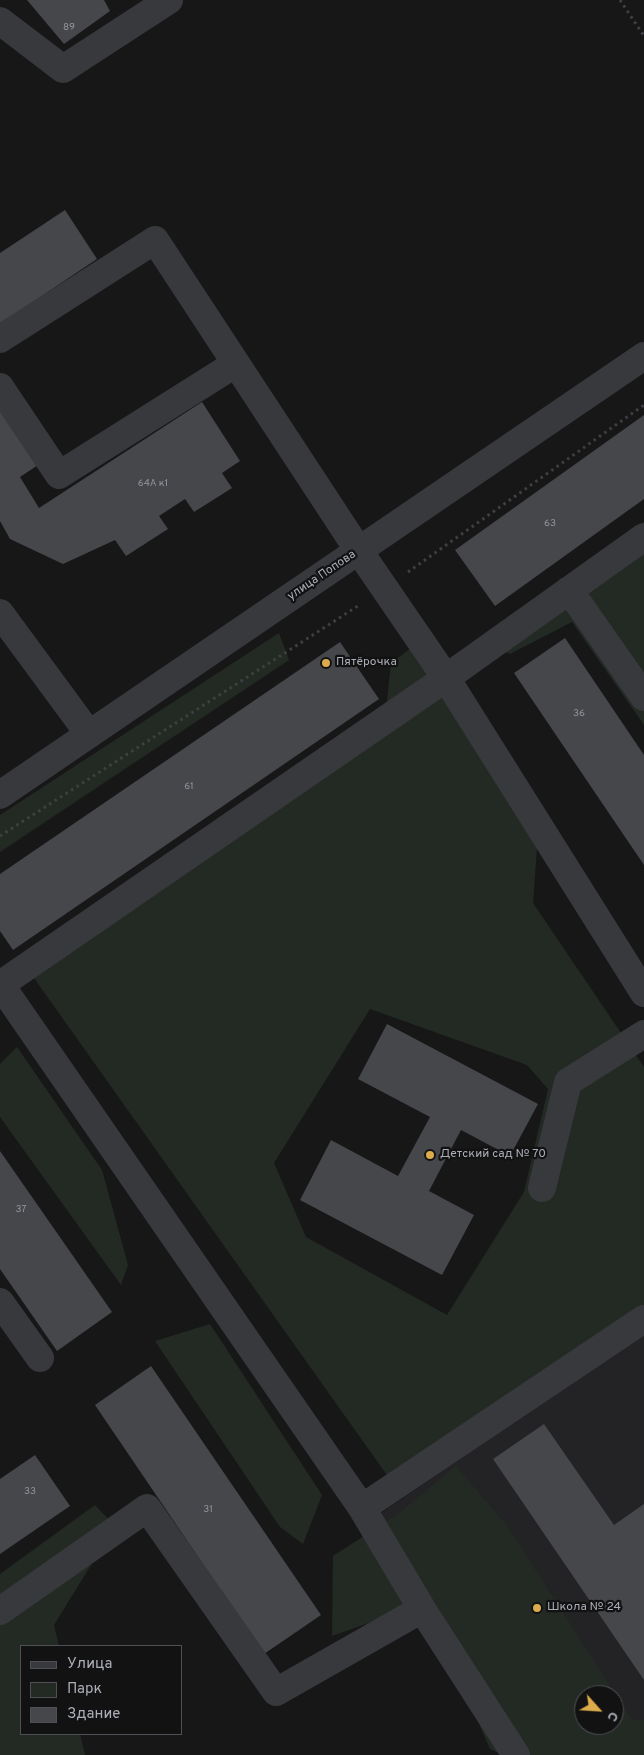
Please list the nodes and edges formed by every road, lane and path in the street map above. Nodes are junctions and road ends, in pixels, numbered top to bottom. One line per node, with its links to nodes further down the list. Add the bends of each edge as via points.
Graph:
1 (170, 0): 3 (street, via 63,69)
2 (620, 0): 4 (path)
3 (0, 21)
4 (644, 36)
5 (0, 339): 7 (street, via 154,240)
6 (644, 356): 11 (street, улица Попова)
7 (235, 364): 8 (street, via 59,475); 11 (street)
8 (0, 387)
9 (644, 405): 12 (path)
10 (644, 537): 13 (street)
11 (359, 551): 12 (street); 17 (street, улица Попова)
12 (385, 589): 15 (street); 19 (path)
13 (570, 590): 15 (street); 16 (street)
14 (0, 613): 17 (street)
15 (446, 678): 20 (street); 21 (street)
16 (644, 697)
17 (89, 734): 18 (street, улица Попова)
18 (0, 795)
19 (0, 836)
20 (0, 984): 27 (street)
21 (644, 993)
22 (644, 1034): 23 (street, via 568,1082)
23 (542, 1188)
24 (0, 1302): 26 (street)
25 (644, 1319): 27 (street)
26 (40, 1358)
27 (362, 1508): 28 (street)
28 (422, 1609): 29 (street, via 276,1692 146,1508); 30 (street)
29 (0, 1611)
30 (516, 1755)

